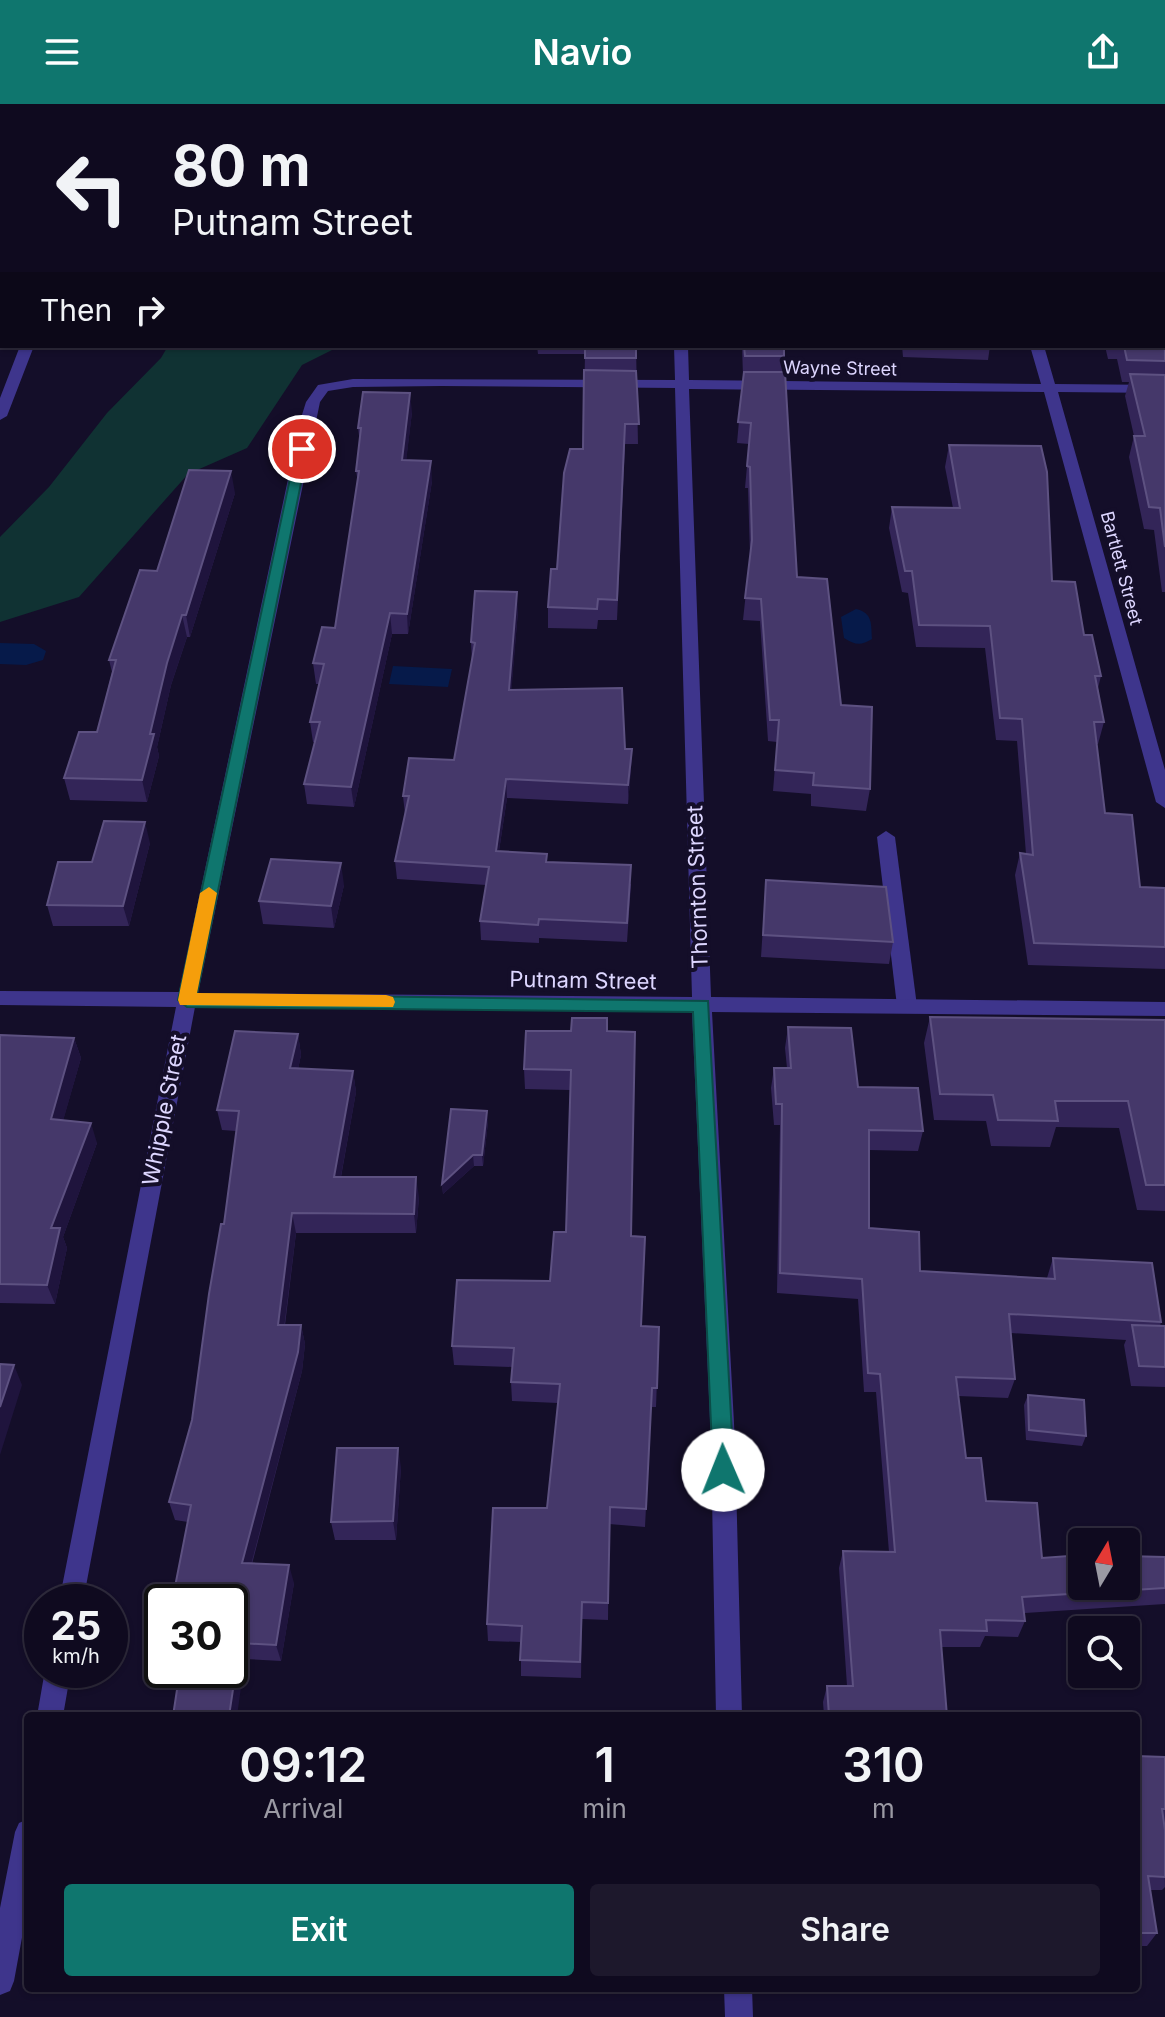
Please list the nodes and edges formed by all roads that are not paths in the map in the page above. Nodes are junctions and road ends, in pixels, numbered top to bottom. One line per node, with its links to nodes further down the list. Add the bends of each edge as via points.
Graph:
1 (26, 348): 8 (street)
2 (681, 348): 4 (street, Thornton Street)
3 (1038, 348): 6 (street, Bartlett Street)
4 (682, 385): 5 (street, Wayne Street, via 388,382); 6 (street, Wayne Street); 13 (street, Thornton Street)
5 (323, 388): 12 (street, Whipple Street, via 308,418)
6 (1048, 388): 7 (street, Wayne Street); 9 (street, Bartlett Street)
7 (1165, 389)
8 (0, 416)
9 (1165, 802)
10 (886, 837): 14 (street)
11 (0, 998): 12 (street, Putnam Street)
12 (187, 1000): 13 (street, Putnam Street); 16 (street, Whipple Street)
13 (702, 1006): 14 (street, Putnam Street); 19 (street, Thornton Street, via 723,1442)
14 (907, 1006): 15 (street, Putnam Street)
15 (1165, 1009)
16 (74, 1584)
17 (55, 1688): 18 (street)
18 (51, 1712)
19 (729, 1712)
20 (24, 1853): 21 (street)
21 (0, 1981)
22 (738, 1992): 23 (street)
23 (739, 2017)

